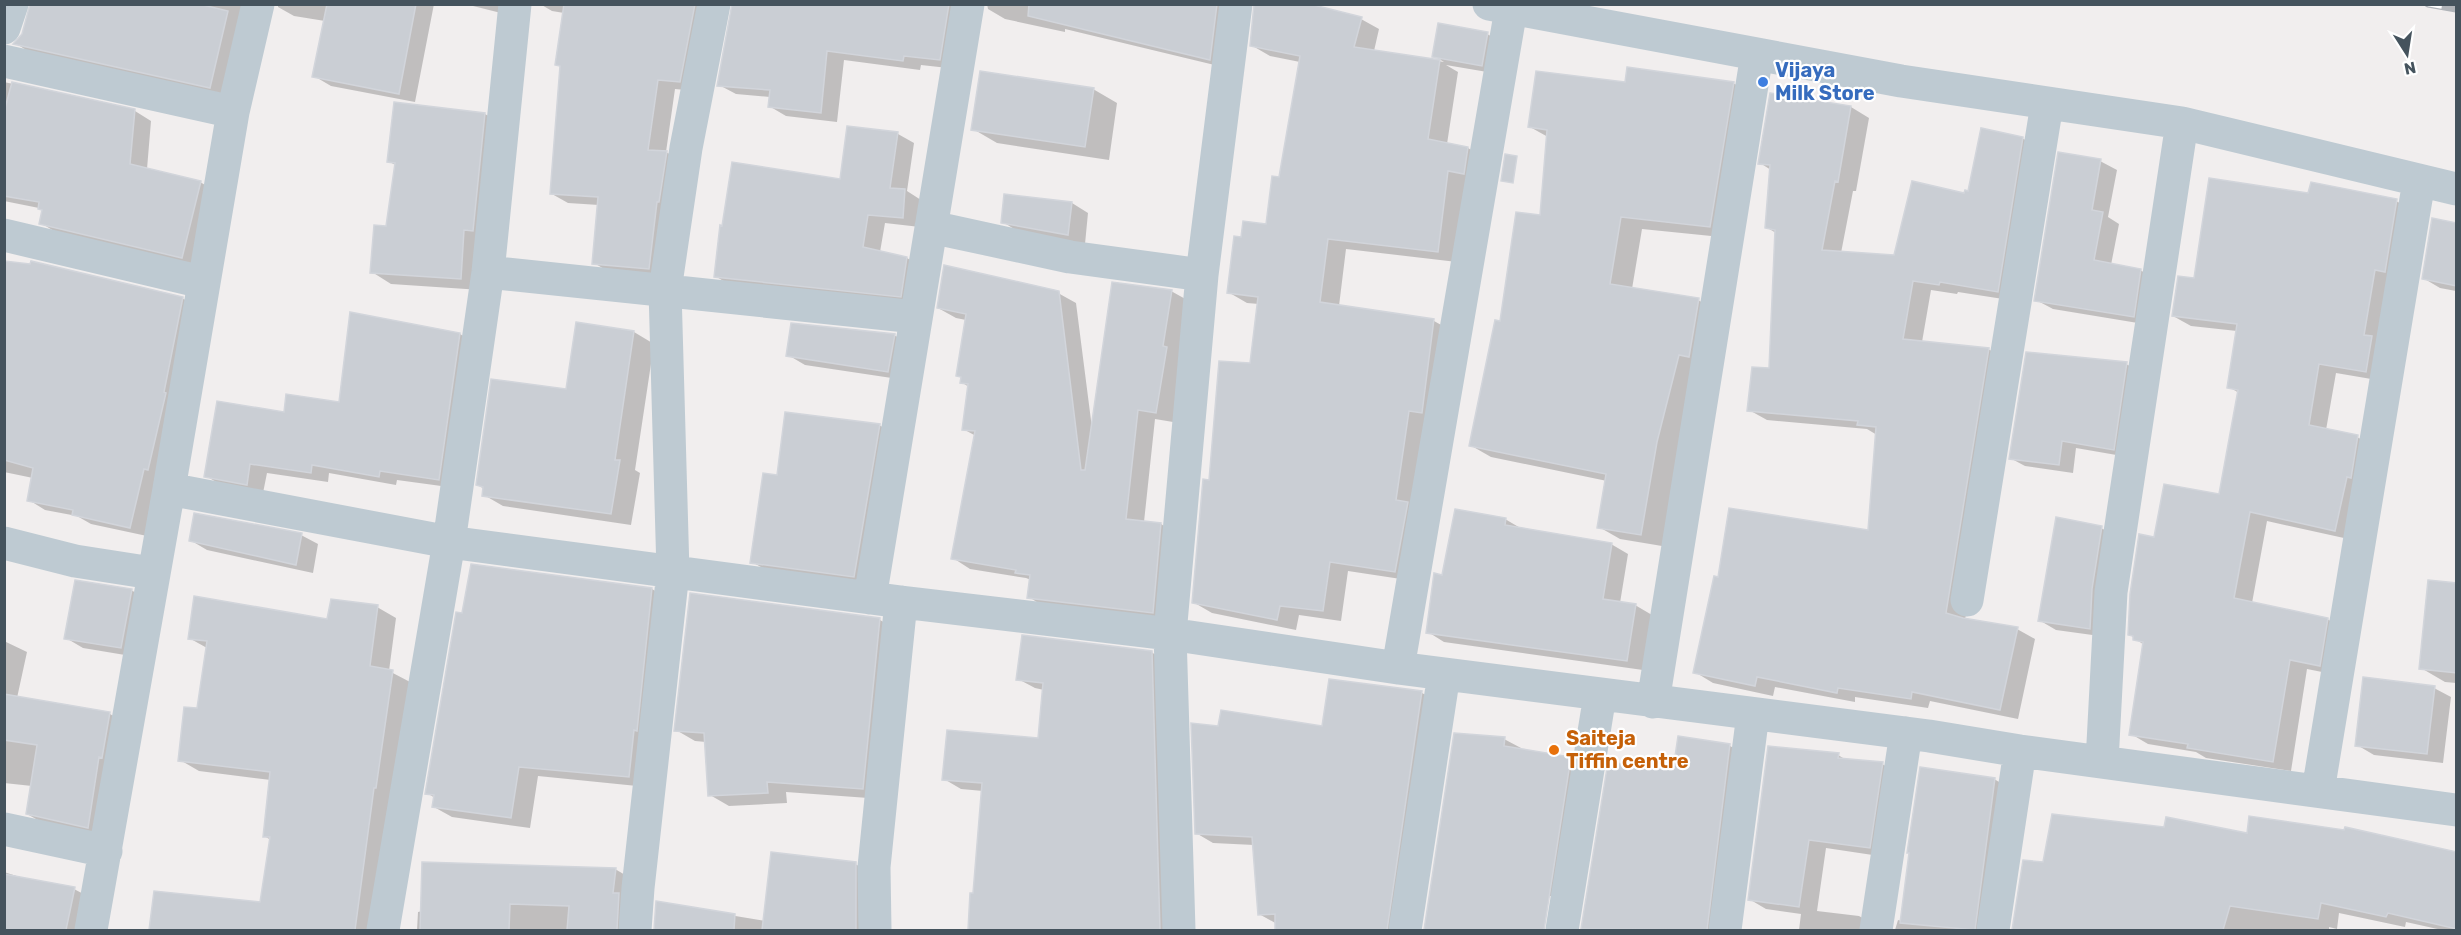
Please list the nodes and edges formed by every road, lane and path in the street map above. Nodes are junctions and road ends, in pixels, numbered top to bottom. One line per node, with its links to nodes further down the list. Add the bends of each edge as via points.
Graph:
1 (12, 4): 8 (street)
2 (258, 4): 12 (street)
3 (515, 4): 18 (street)
4 (714, 4): 21 (street, via 684,159)
5 (968, 4): 16 (street)
6 (1236, 4): 19 (street)
7 (1500, 7): 9 (street); 31 (street)
8 (4, 28)
9 (1756, 54): 11 (street); 34 (street)
10 (4, 61): 12 (street)
11 (2047, 104): 13 (street); 29 (street)
12 (232, 112): 20 (street)
13 (2182, 123): 14 (street); 38 (street, via 2111,592)
14 (2419, 181): 15 (street); 39 (street)
15 (2457, 189)
16 (931, 227): 19 (street, via 1071,256); 22 (street)
17 (4, 235): 20 (street)
18 (488, 272): 21 (street); 24 (street)
19 (1202, 275): 30 (street)
20 (202, 282): 23 (street)
21 (665, 290): 22 (street); 26 (street)
22 (916, 317): 28 (street)
23 (169, 489): 24 (street); 27 (street)
24 (449, 542): 26 (street); 44 (street)
25 (4, 543): 27 (street, via 75,561)
26 (674, 572): 28 (street); 45 (street)
27 (152, 573): 42 (street)
28 (885, 600): 30 (street); 46 (street)
29 (1967, 600)
30 (1170, 634): 31 (street); 47 (street)
31 (1398, 668): 32 (street)
32 (1444, 674): 33 (street); 48 (street)
33 (1600, 695): 34 (street); 49 (street)
34 (1653, 702): 35 (street)
35 (1753, 714): 36 (street); 50 (street)
36 (1906, 733): 37 (street); 51 (street)
37 (2020, 751): 38 (street); 52 (street)
38 (2102, 762): 39 (street)
39 (2318, 791): 40 (street)
40 (2457, 810)
41 (4, 829): 42 (street)
42 (106, 851): 43 (street)
43 (91, 930)
44 (383, 930)
45 (635, 930)
46 (875, 930)
47 (1179, 930)
48 (1406, 930)
49 (1562, 930)
50 (1725, 930)
51 (1876, 930)
52 (1993, 930)

